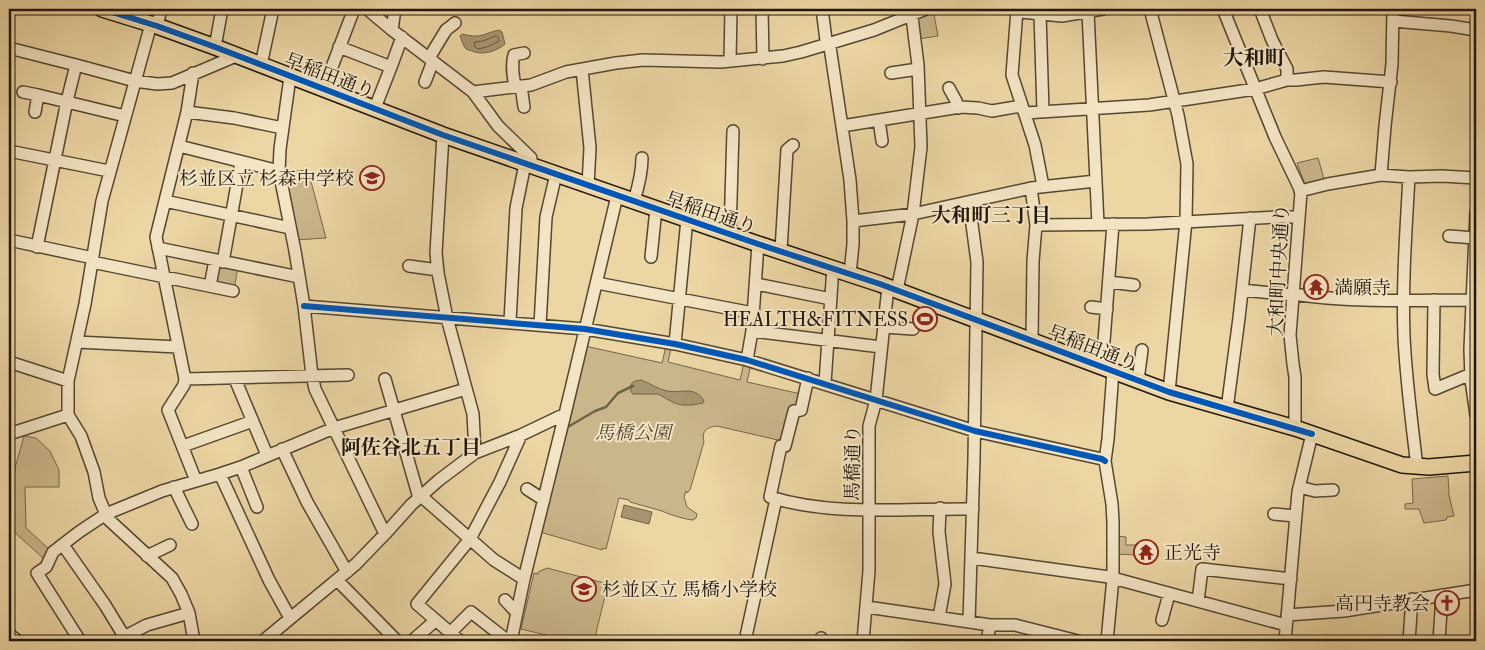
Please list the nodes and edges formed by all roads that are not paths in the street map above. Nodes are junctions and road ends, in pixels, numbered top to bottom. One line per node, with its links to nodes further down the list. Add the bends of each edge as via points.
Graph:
1 (103, 9): 23 (main road, 早稲田通り)
2 (161, 9): 23 (street)
3 (222, 9): 28 (street)
4 (273, 9): 37 (street)
5 (354, 9): 29 (street)
6 (367, 9): 24 (street)
7 (395, 9): 24 (street)
8 (731, 9): 35 (street)
9 (762, 9): 33 (street)
10 (822, 9): 27 (street)
11 (926, 9): 18 (street)
12 (1150, 9): 56 (street)
13 (1223, 9): 51 (street, 大和町中央通り)
14 (1260, 9): 44 (street, via 1287,69)
15 (1393, 9): 21 (street)
16 (1016, 10): 20 (street); 60 (street, via 1012,75)
17 (1098, 10): 19 (street, via 1062,16); 61 (street)
18 (912, 12): 27 (street, via 874,30); 40 (street, 馬橋通り)
19 (1054, 12): 20 (street)
20 (1040, 14): 62 (street)
21 (1393, 21): 25 (street); 47 (street)
22 (455, 23): 34 (street, via 446,30)
23 (154, 25): 28 (main road, 早稲田通り); 45 (street)
24 (392, 30): 26 (street)
25 (1476, 30)
26 (402, 37): 34 (street); 38 (street)
27 (828, 43): 33 (street); 68 (street)
28 (215, 47): 32 (main road, 早稲田通り)
29 (339, 47): 38 (street); 49 (street)
30 (9, 48): 36 (street)
31 (524, 53): 48 (street, via 512,58 512,70)
32 (236, 56): 37 (main road, 早稲田通り); 41 (street)
33 (763, 59): 35 (street)
34 (431, 60): 46 (street); 53 (street)
35 (730, 61): 39 (street, via 643,60)
36 (76, 65): 45 (street); 55 (street)
37 (261, 65): 43 (main road, 早稲田通り)
38 (391, 67): 58 (street)
39 (582, 69): 48 (street); 87 (street, via 590,148)
40 (918, 69): 42 (street); 65 (street, 馬橋通り)
41 (193, 73): 45 (street, via 172,83); 64 (street)
42 (890, 73)
43 (290, 77): 49 (main road, 早稲田通り); 69 (street)
44 (1287, 80): 47 (street, via 1324,77); 51 (street)
45 (135, 81): 66 (street)
46 (425, 82)
47 (1391, 82): 83 (street)
48 (518, 86): 53 (street); 57 (street)
49 (324, 88): 58 (main road, 早稲田通り)
50 (949, 88): 59 (street)
51 (1255, 89): 56 (street); 90 (street, 大和町中央通り)
52 (23, 92): 54 (street)
53 (473, 92): 79 (street, via 498,126 531,158)
54 (38, 95): 55 (street); 63 (street)
55 (66, 101): 66 (street); 77 (street)
56 (1174, 101): 61 (street); 103 (street, via 1186,164)
57 (524, 107)
58 (375, 108): 71 (main road, 早稲田通り)
59 (958, 108): 60 (street); 65 (street)
60 (1023, 110): 62 (street); 88 (street, via 1035,145)
61 (1093, 110): 62 (street); 86 (street)
62 (1043, 111)
63 (35, 112)
64 (187, 112): 69 (street); 74 (street)
65 (920, 114): 67 (street); 97 (street, 馬橋通り, via 921,147)
66 (125, 116): 81 (street)
67 (879, 120): 68 (street); 72 (street)
68 (842, 126): 102 (street)
69 (283, 128): 80 (street)
70 (733, 131): 108 (street)
71 (443, 136): 79 (main road, 早稲田通り); 121 (street, via 436,254)
72 (882, 140)
73 (794, 145): 115 (street, via 787,150)
74 (179, 146): 78 (street); 92 (street)
75 (9, 151): 77 (street)
76 (642, 158): 93 (street)
77 (54, 160): 81 (street); 113 (street)
78 (242, 162): 80 (street); 98 (street)
79 (528, 165): 82 (main road, 早稲田通り); 145 (street, via 516,208)
80 (279, 170): 107 (street)
81 (109, 171): 117 (street)
82 (556, 174): 87 (main road, 早稲田通り); 146 (street, via 546,217)
83 (1381, 175): 84 (street); 90 (street)
84 (1409, 177): 85 (street); 136 (street)
85 (1476, 178)
86 (1096, 181): 88 (street); 104 (street)
87 (588, 185): 91 (main road, 早稲田通り)
88 (1043, 186): 89 (street)
89 (1031, 188): 94 (street); 106 (street)
90 (1300, 191): 99 (street, 大和町中央通り)
91 (617, 196): 93 (main road, 早稲田通り); 125 (street)
92 (165, 201): 98 (street); 114 (street, via 156,237)
93 (634, 201): 95 (main road, 早稲田通り)
94 (969, 202): 97 (street); 144 (street, via 977,262)
95 (656, 209): 101 (main road, 早稲田通り); 116 (street)
96 (1476, 212): 110 (street)
97 (913, 214): 102 (street); 130 (street, 馬橋通り)
98 (232, 215): 107 (street); 118 (street)
99 (1298, 217): 100 (street); 133 (street, 大和町中央通り)
100 (1250, 218): 103 (street); 131 (street)
101 (687, 219): 108 (main road, 早稲田通り); 134 (street)
102 (854, 221): 122 (street)
103 (1186, 221): 105 (street); 172 (street)
104 (1098, 224): 105 (street); 106 (street)
105 (1113, 224): 126 (street)
106 (1036, 225): 152 (street)
107 (290, 228): 124 (street)
108 (730, 234): 112 (main road, 早稲田通り)
109 (1449, 236): 110 (street)
110 (1475, 238): 138 (street)
111 (9, 240): 113 (street)
112 (758, 244): 115 (main road, 早稲田通り); 127 (street)
113 (38, 247): 117 (street)
114 (158, 248): 118 (street); 123 (street)
115 (781, 250): 120 (main road, 早稲田通り)
116 (650, 257)
117 (93, 260): 123 (street); 153 (street)
118 (219, 261): 124 (street); 129 (street)
119 (409, 266): 121 (street)
120 (833, 268): 122 (main road, 早稲田通り); 135 (street)
121 (438, 270): 143 (street)
122 (850, 274): 130 (main road, 早稲田通り)
123 (164, 277): 129 (street); 155 (street)
124 (300, 277): 139 (street)
125 (597, 282): 134 (street); 148 (street)
126 (1108, 282): 128 (street); 141 (street)
127 (756, 284): 135 (street); 142 (street)
128 (1134, 284)
129 (210, 286): 132 (street)
130 (892, 288): 144 (main road, 早稲田通り); 147 (street, 馬橋通り)
131 (1242, 290): 133 (street); 174 (street)
132 (233, 291)
133 (1293, 294): 136 (street, via 1352,300); 181 (street, 大和町中央通り, via 1290,335 1296,377)
134 (680, 298): 142 (street); 154 (street)
135 (831, 299): 151 (street)
136 (1404, 300): 137 (street); 192 (street, via 1404,339)
137 (1434, 300): 138 (street); 164 (street, via 1435,389)
138 (1471, 300): 164 (street)
139 (304, 306): 143 (street); 161 (street)
140 (1092, 307): 141 (street)
141 (1107, 309): 160 (street)
142 (753, 313): 150 (street)
143 (447, 318): 145 (street); 171 (street)
144 (976, 318): 152 (main road, 早稲田通り); 182 (street)
145 (510, 322): 146 (street)
146 (540, 325): 148 (street)
147 (884, 327): 149 (street); 156 (street, 馬橋通り)
148 (585, 329): 154 (street); 177 (street)
149 (913, 330)
150 (752, 331): 151 (street); 158 (street)
151 (828, 340): 156 (street); 170 (street)
152 (1032, 340): 160 (main road, 早稲田通り)
153 (76, 342): 155 (street); 169 (street)
154 (675, 344): 158 (street)
155 (178, 347): 165 (street)
156 (882, 347): 173 (street, 馬橋通り)
157 (1142, 350): 168 (street)
158 (747, 360): 163 (street)
159 (9, 362): 169 (street)
160 (1108, 369): 168 (main road, 早稲田通り); 190 (street)
161 (312, 375): 162 (street); 166 (street); 180 (street, via 315,389)
162 (348, 375)
163 (808, 378): 170 (street); 201 (street, via 801,410 794,411 785,446 781,446 770,497)
164 (1473, 378): 178 (street)
165 (185, 379): 166 (street); 186 (street, via 168,410)
166 (235, 379): 179 (street)
167 (385, 379): 175 (street)
168 (1138, 380): 172 (main road, 早稲田通り)
169 (68, 381): 176 (street)
170 (825, 383): 173 (street)
171 (466, 389): 175 (street); 188 (street, via 473,414)
172 (1169, 392): 174 (main road, 早稲田通り)
173 (876, 400): 182 (street); 206 (street, 馬橋通り, via 868,426)
174 (1227, 409): 181 (main road, 早稲田通り)
175 (394, 410): 180 (street); 200 (street)
176 (68, 414): 183 (street); 207 (street, via 82,436 94,472 98,498)
177 (566, 414): 185 (street); 202 (street)
178 (1476, 415)
179 (253, 421): 186 (street); 189 (street)
180 (334, 428): 187 (street); 211 (street)
181 (1295, 428): 184 (main road, 早稲田通り)
182 (975, 431): 190 (street); 205 (street)
183 (9, 434)
184 (1312, 434): 192 (main road, 早稲田通り, via 1402,465); 197 (street)
185 (521, 435): 188 (street); 212 (street)
186 (183, 446): 195 (street)
187 (282, 449): 189 (street); 217 (street, via 307,502)
188 (475, 453): 200 (street)
189 (267, 455): 193 (street)
190 (1105, 461): 218 (street, via 1112,504)
191 (1476, 463): 192 (main road, 早稲田通り)
192 (1417, 466)
193 (241, 467): 194 (street); 203 (street)
194 (220, 474): 195 (street); 232 (street)
195 (196, 481): 196 (street)
196 (174, 487): 207 (street); 210 (street)
197 (1299, 487): 199 (street, via 1315,491); 209 (street)
198 (527, 489): 202 (street)
199 (1332, 490)
200 (420, 497): 211 (street); 212 (street)
201 (776, 499): 206 (street, via 816,508); 249 (street)
202 (544, 500): 219 (street)
203 (257, 507)
204 (940, 508): 205 (street); 206 (street); 231 (street, via 939,532 945,584)
205 (973, 508): 216 (street)
206 (869, 510): 228 (street, 馬橋通り)
207 (106, 514): 213 (street); 215 (street)
208 (1274, 514): 209 (street)
209 (1295, 516): 220 (street)
210 (192, 524)
211 (385, 534): 217 (street)
212 (470, 539): 219 (street, via 494,560); 233 (street, via 417,604)
213 (63, 545): 240 (street); 242 (street, via 53,552 46,567 37,573)
214 (170, 545): 215 (street)
215 (147, 556): 230 (street, via 172,578)
216 (972, 558): 218 (street); 236 (street)
217 (347, 572): 221 (street)
218 (1113, 578): 223 (street); 253 (street)
219 (524, 579): 229 (street)
220 (1291, 579): 227 (street, via 1202,569); 235 (street)
221 (338, 580): 232 (street); 245 (street)
222 (1476, 590): 224 (street)
223 (1169, 594): 227 (street); 234 (street)
224 (1442, 596): 225 (street); 256 (street)
225 (1412, 599): 235 (street); 255 (street)
226 (505, 600): 229 (street)
227 (1198, 601): 235 (street)
228 (867, 606): 231 (street); 250 (street, 馬橋通り)
229 (517, 612): 248 (street)
230 (189, 613): 240 (street, via 147,625); 243 (street)
231 (938, 617): 236 (street)
232 (290, 618): 244 (street)
233 (436, 620): 238 (street); 246 (street)
234 (1162, 620)
235 (1287, 620): 254 (street)
236 (970, 622): 237 (street)
237 (990, 625): 251 (street); 252 (street, via 1015,626)
238 (451, 632): 247 (street); 248 (street, via 471,612)
239 (9, 634): 241 (street)
240 (125, 639)
241 (18, 641)
242 (80, 641)
243 (194, 641)
244 (264, 641)
245 (397, 641)
246 (412, 641)
247 (460, 641)
248 (511, 641)
249 (745, 641)
250 (862, 641)
251 (987, 641)
252 (1078, 641)
253 (1107, 641)
254 (1285, 641)
255 (1409, 641)
256 (1439, 641)

